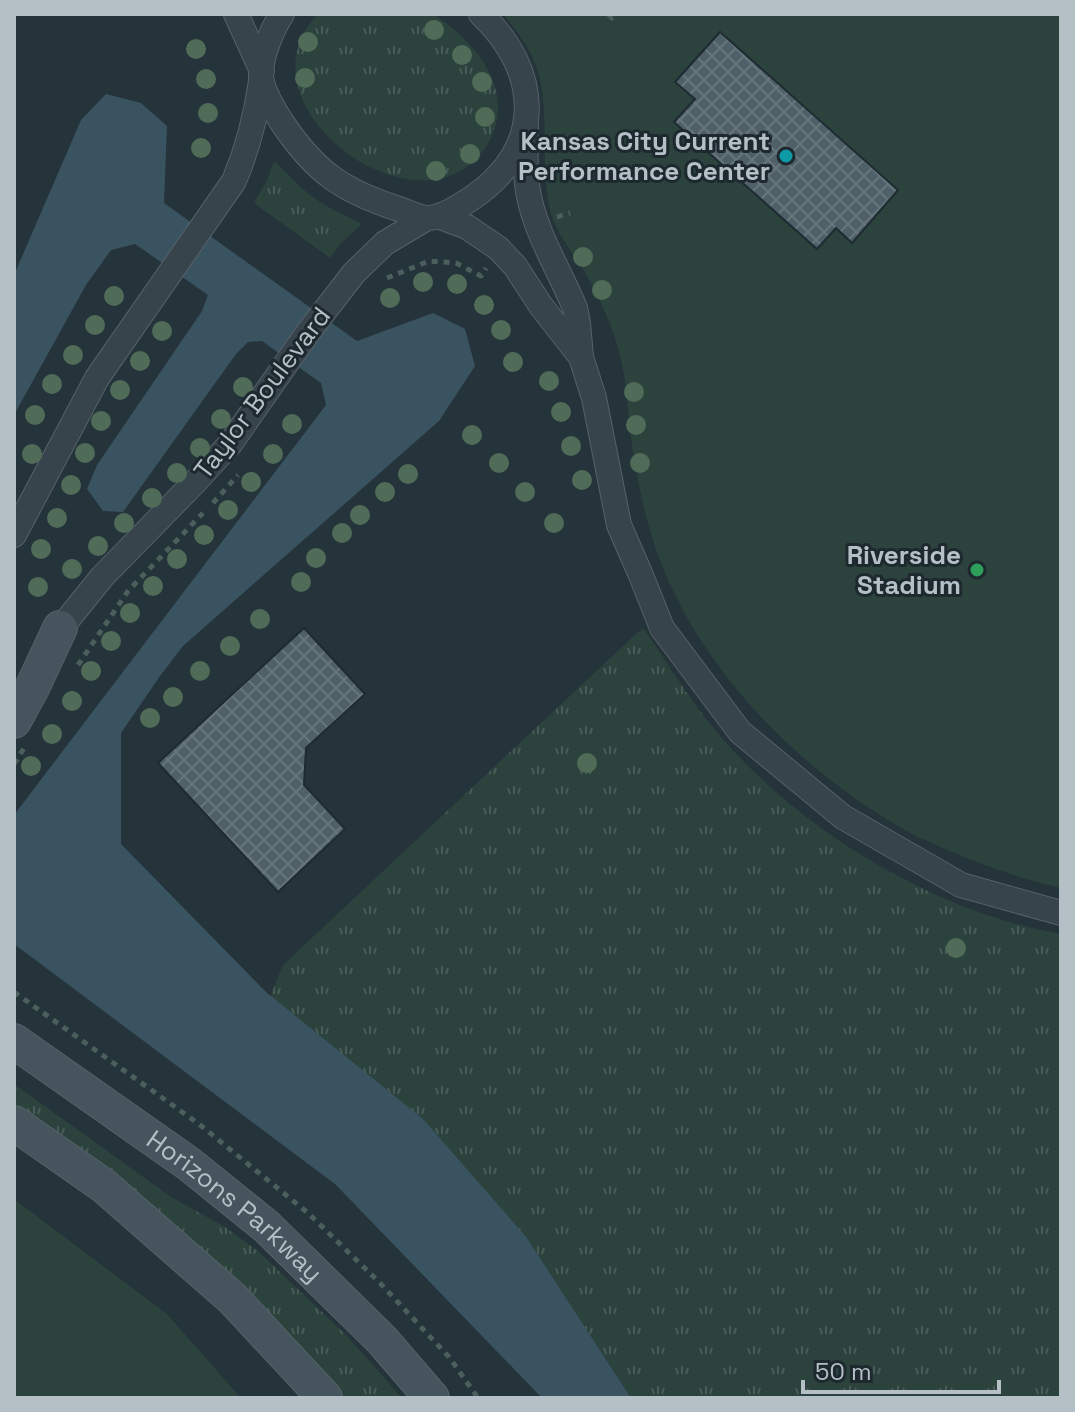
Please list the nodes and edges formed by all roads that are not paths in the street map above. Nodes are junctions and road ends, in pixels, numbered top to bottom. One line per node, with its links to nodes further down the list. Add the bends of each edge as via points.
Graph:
1 (236, 14): 4 (street)
2 (282, 14): 4 (street, via 266,47)
3 (481, 14): 5 (street, via 515,57 525,86)
4 (262, 75): 6 (street, via 272,107 299,148 327,176 362,196); 8 (street, via 248,144 234,181 97,378)
5 (526, 121): 6 (street, Taylor Boulevard, via 510,163 496,179 465,203); 7 (street, via 527,190 536,223 575,308)
6 (432, 217): 7 (street, via 467,227 498,248); 9 (street, Taylor Boulevard, via 385,243 354,273 230,444)
7 (581, 357): 12 (street, via 619,525 662,628 740,732 843,817 961,885)
8 (14, 535)
9 (60, 628): 10 (street, Taylor Boulevard); 11 (main road)
10 (14, 689)
11 (14, 721)
12 (1061, 913)
13 (14, 1041): 16 (main road, Horizons Parkway, via 189,1164 267,1227 382,1340)
14 (14, 1123): 15 (main road, via 104,1186 233,1299)
15 (325, 1398)
16 (432, 1398)

